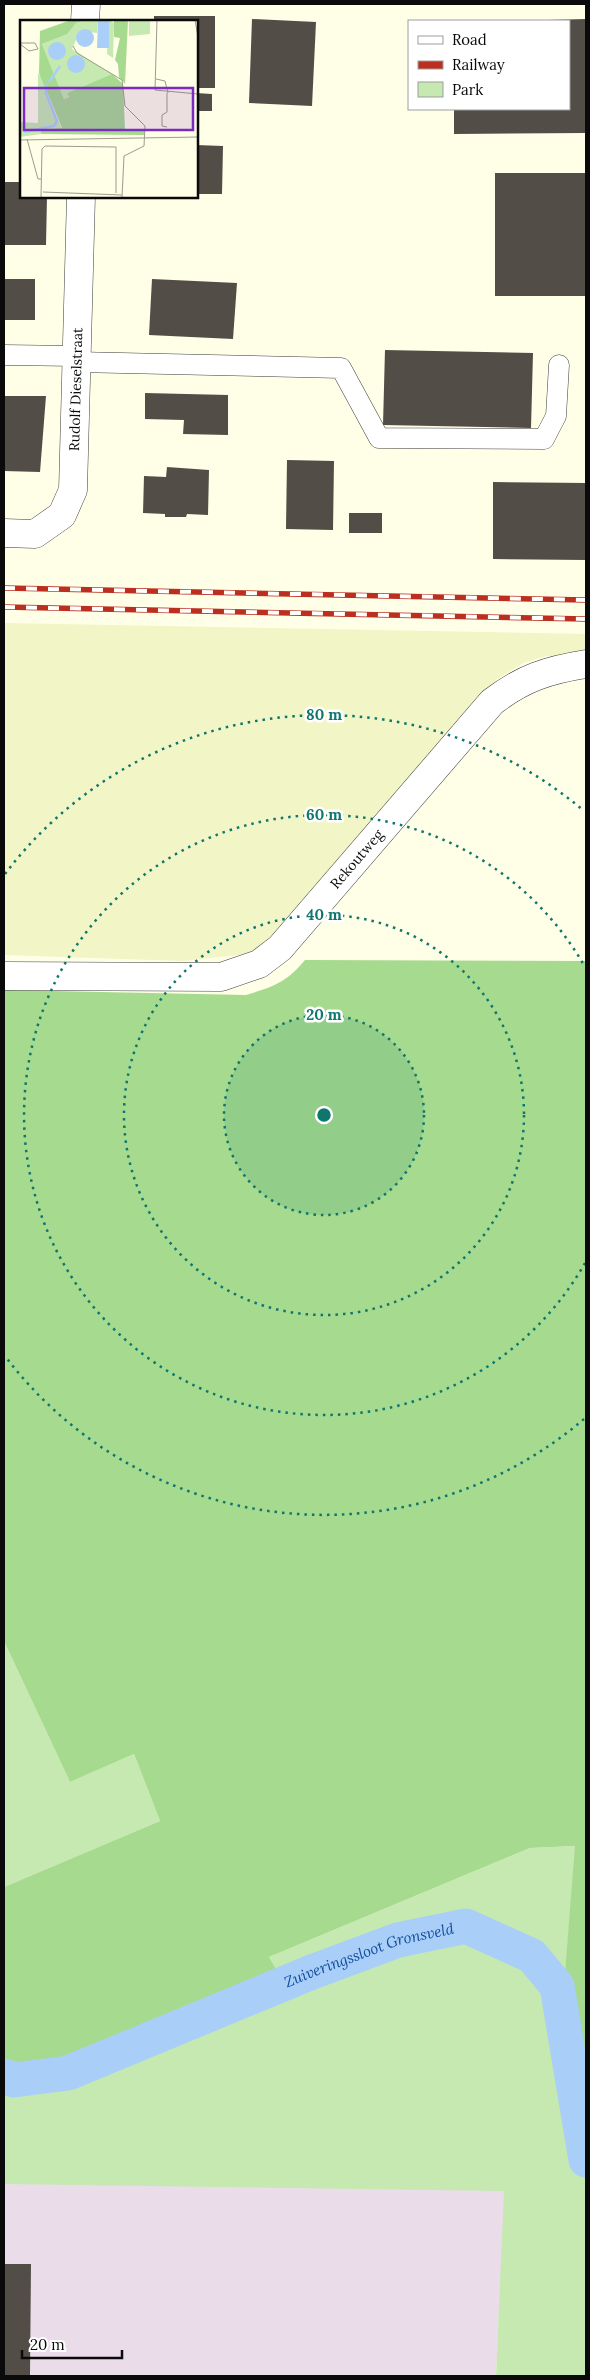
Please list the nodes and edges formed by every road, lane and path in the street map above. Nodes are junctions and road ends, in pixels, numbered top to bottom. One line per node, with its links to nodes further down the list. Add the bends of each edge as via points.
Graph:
1 (86, 4): 2 (street)
2 (85, 20)
3 (80, 198): 5 (street, Rudolf Dieselstraat)
4 (4, 355): 5 (lane)
5 (76, 359): 6 (lane, via 341,368 379,438 544,439 556,416); 7 (street, Rudolf Dieselstraat, via 73,490 62,515 35,534)
6 (558, 366)
7 (4, 533)
8 (586, 664): 9 (street, Rekoutweg, via 540,673 513,685 492,702 280,948 259,964 221,977)
9 (4, 976)

